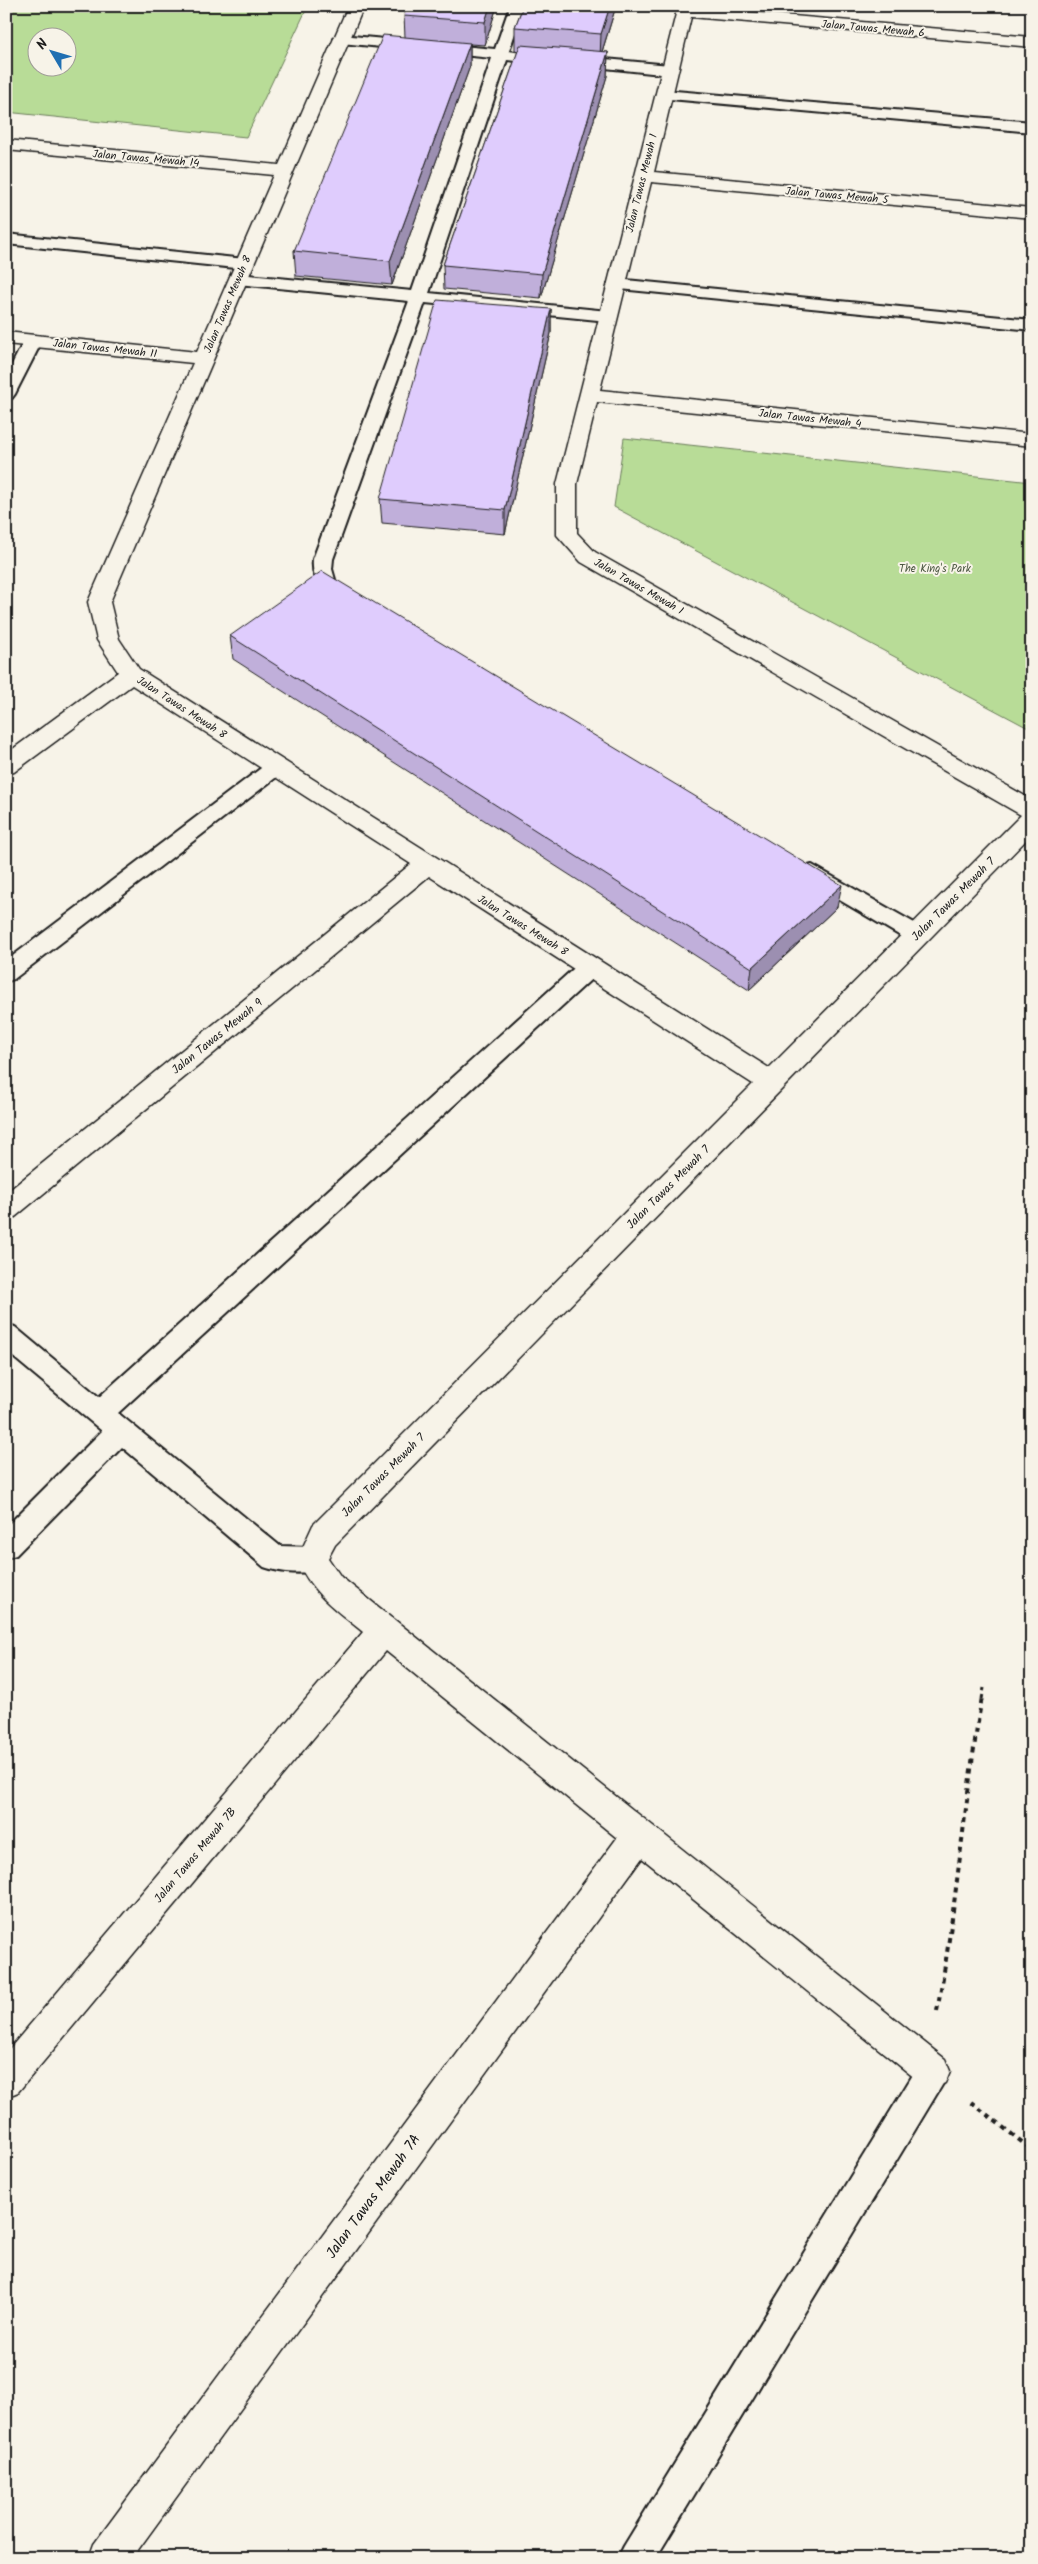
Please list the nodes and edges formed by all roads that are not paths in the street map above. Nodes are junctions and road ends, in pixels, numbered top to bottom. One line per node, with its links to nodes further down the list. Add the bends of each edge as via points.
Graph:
1 (356, 6): 4 (street, Jalan Tawas Mewah 8)
2 (517, 6): 6 (lane)
3 (686, 9): 5 (street, Jalan Tawas Mewah 6); 9 (street, Jalan Tawas Mewah 1)
4 (342, 39): 6 (lane); 13 (street, Jalan Tawas Mewah 8)
5 (1032, 42)
6 (501, 54): 7 (lane); 19 (lane)
7 (531, 57)
8 (561, 60): 9 (lane)
9 (670, 70): 10 (street, Jalan Tawas Mewah 1)
10 (664, 95): 11 (lane); 14 (street, Jalan Tawas Mewah 1)
11 (1032, 127)
12 (6, 145): 13 (street, Jalan Tawas Mewah 14)
13 (285, 171): 17 (street, Jalan Tawas Mewah 8)
14 (642, 176): 15 (street, Jalan Tawas Mewah 5); 18 (street, Jalan Tawas Mewah 1)
15 (1032, 213)
16 (6, 238): 17 (lane)
17 (242, 271): 19 (lane); 24 (street, Jalan Tawas Mewah 8)
18 (616, 284): 20 (street, Jalan Tawas Mewah 1); 21 (lane)
19 (419, 297): 20 (lane); 28 (lane, via 323,559 327,586)
20 (608, 316): 26 (street, Jalan Tawas Mewah 1)
21 (1032, 325)
22 (6, 338): 23 (street, Jalan Tawas Mewah 11)
23 (33, 341): 24 (street, Jalan Tawas Mewah 11); 25 (lane)
24 (204, 358): 29 (street, Jalan Tawas Mewah 8, via 99,602 108,640)
25 (6, 394)
26 (588, 395): 27 (street, Jalan Tawas Mewah 4); 32 (street, Jalan Tawas Mewah 1, via 567,484 566,522 567,535 588,557)
27 (1032, 440)
28 (360, 606)
29 (131, 674): 30 (street); 31 (street, Jalan Tawas Mewah 8)
30 (6, 766)
31 (276, 767): 34 (street, Jalan Tawas Mewah 8); 38 (lane)
32 (1032, 811)
33 (1032, 820): 36 (street, Jalan Tawas Mewah 7)
34 (427, 864): 37 (street, Jalan Tawas Mewah 8); 40 (street, Jalan Tawas Mewah 9)
35 (797, 864): 36 (lane)
36 (917, 935): 39 (street, Jalan Tawas Mewah 7)
37 (590, 967): 39 (street, Jalan Tawas Mewah 8); 42 (lane)
38 (6, 973)
39 (772, 1083): 45 (street, Jalan Tawas Mewah 7, via 324,1535)
40 (6, 1209)
41 (6, 1335): 42 (lane)
42 (100, 1413): 43 (lane)
43 (120, 1431): 44 (lane); 45 (lane, via 274,1558)
44 (6, 1546)
45 (312, 1560): 46 (street, via 330,1587)
46 (384, 1631): 47 (street); 49 (street, Jalan Tawas Mewah 7B)
47 (639, 1835): 48 (street); 50 (street, Jalan Tawas Mewah 7A)
48 (933, 2072): 51 (lane)
49 (6, 2080)
50 (108, 2558)
51 (636, 2558)

